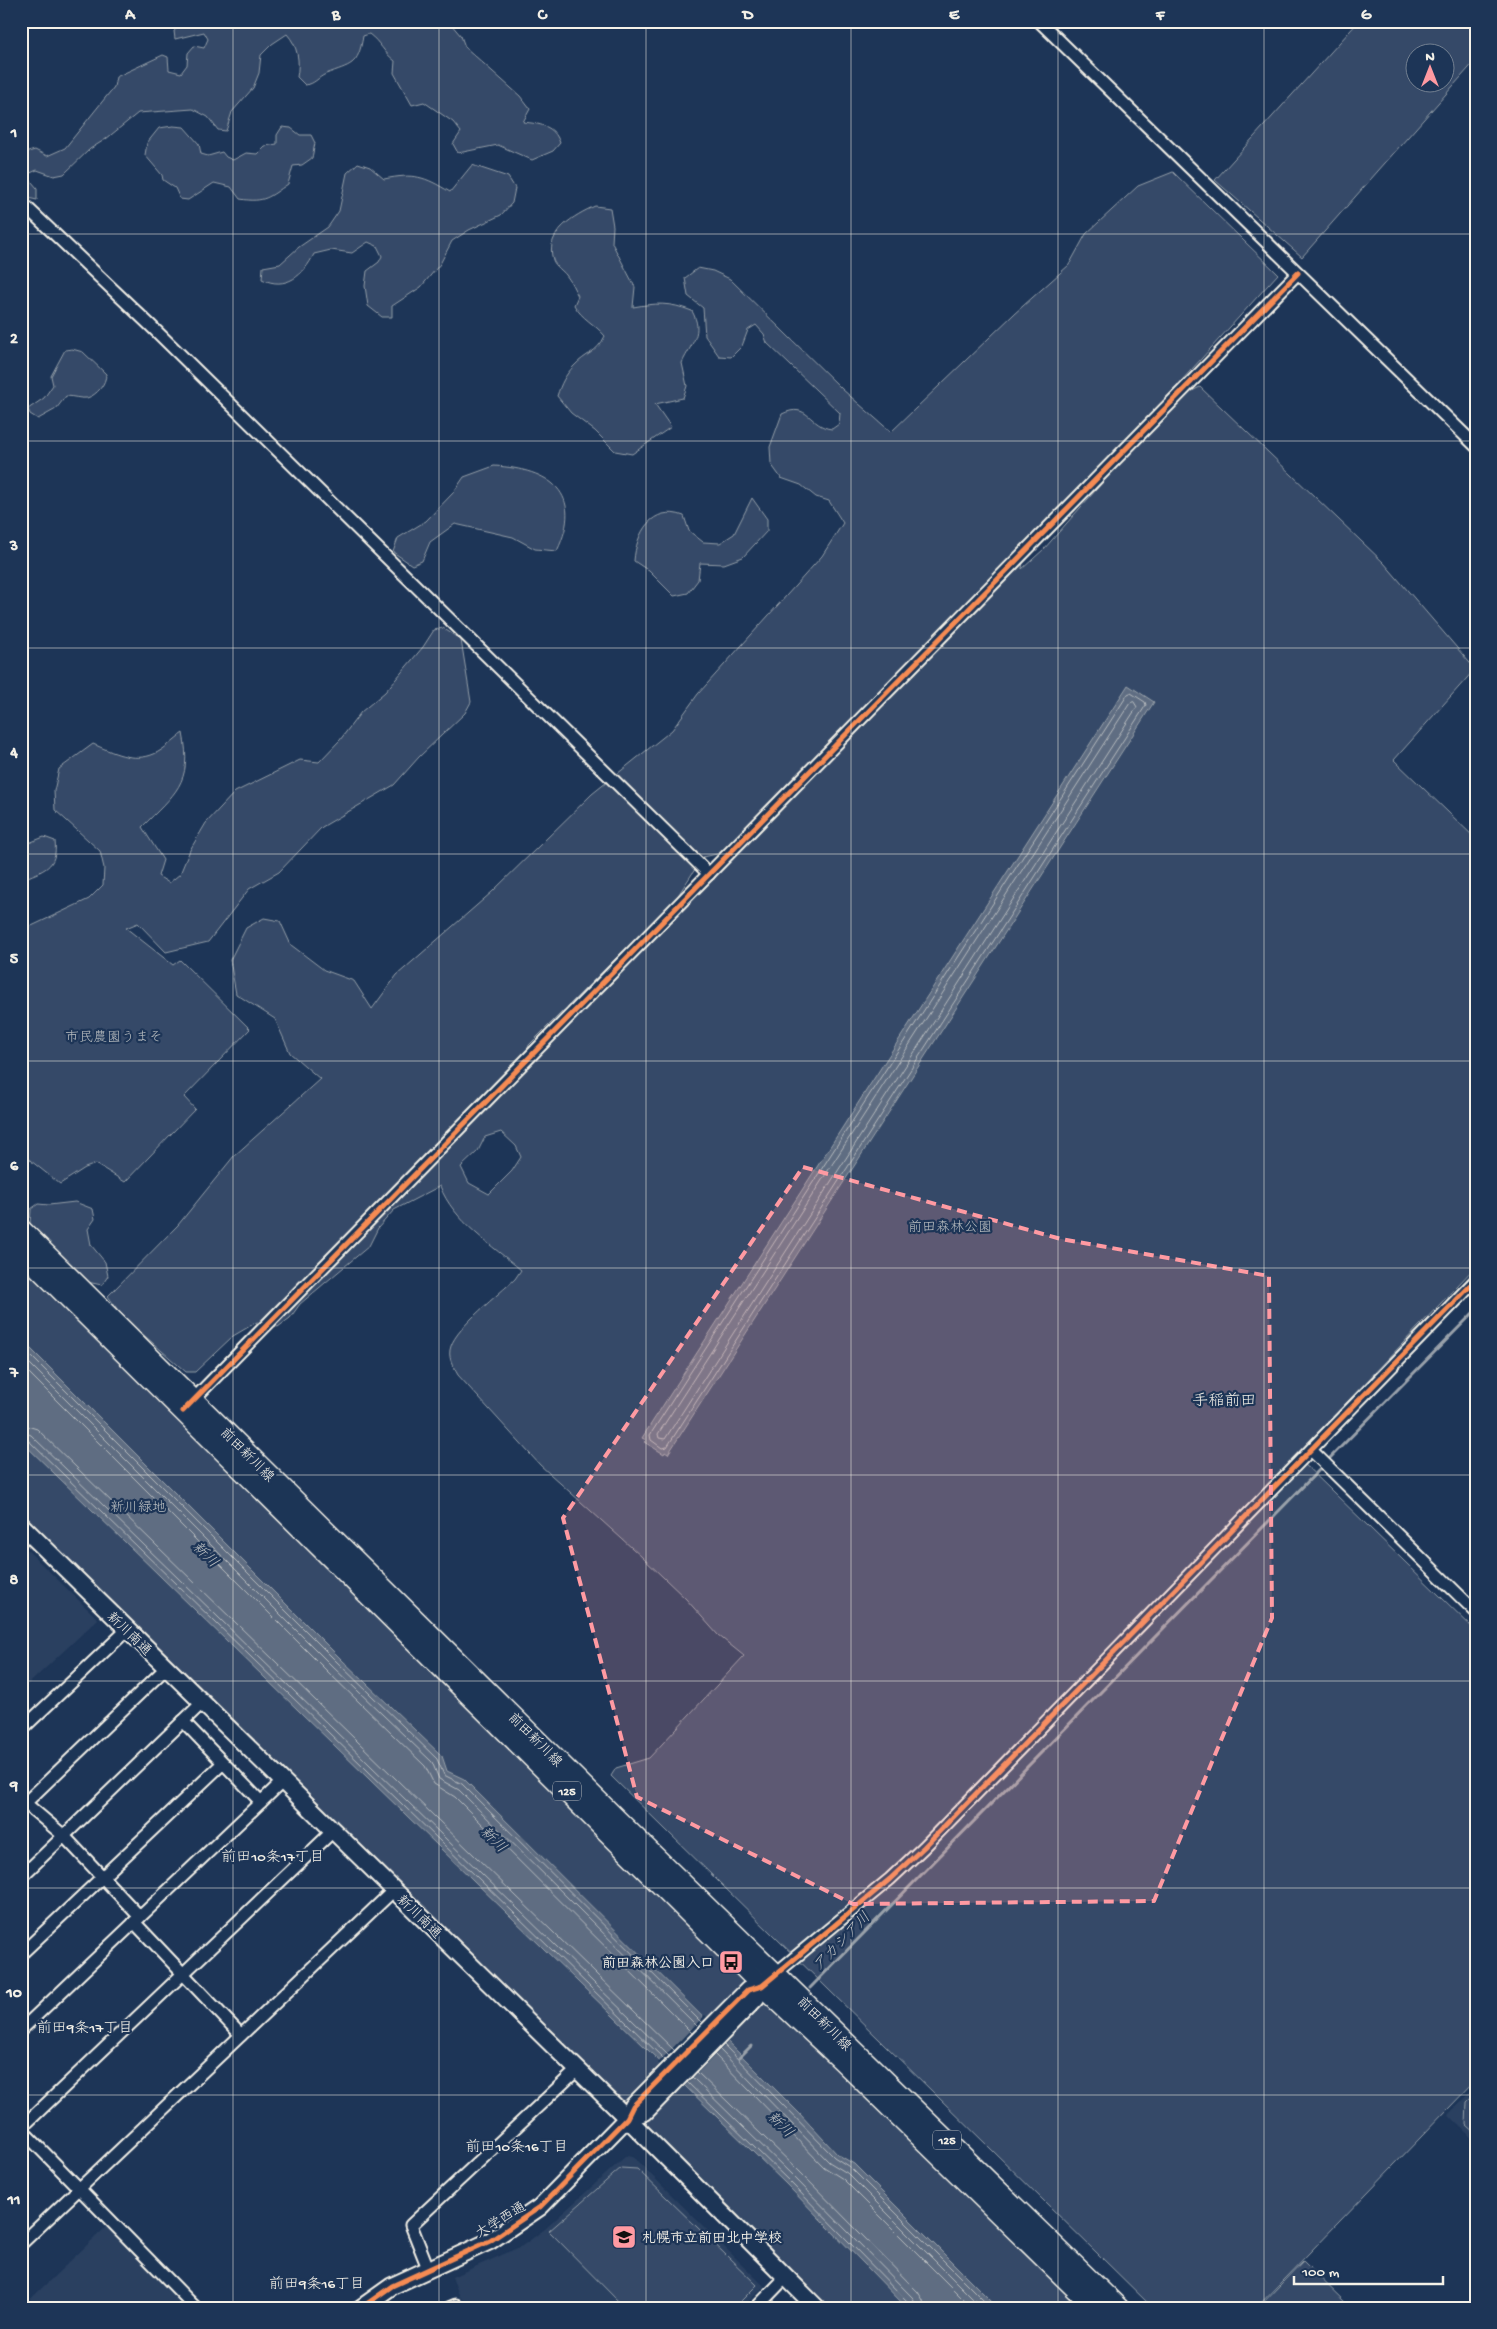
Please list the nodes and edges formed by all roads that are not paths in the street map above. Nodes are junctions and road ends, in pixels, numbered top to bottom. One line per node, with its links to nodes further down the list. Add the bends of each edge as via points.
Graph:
1 (1039, 21): 3 (street)
2 (21, 202): 5 (street)
3 (1298, 273): 4 (street); 5 (street)
4 (1476, 446)
5 (709, 874): 9 (street)
6 (21, 1229): 9 (main road, 前田新川線 / 125)
7 (21, 1251): 9 (main road, 前田新川線 / 125)
8 (1476, 1280): 10 (street)
9 (188, 1405): 30 (main road, 前田新川線 / 125)
10 (1314, 1452): 12 (street); 30 (street, via 924,1847)
11 (21, 1525): 13 (street, 新川南通)
12 (1476, 1612)
13 (127, 1630): 14 (street, 新川南通); 17 (street)
14 (166, 1668): 15 (street, 新川南通); 21 (street)
15 (202, 1703): 16 (street); 19 (street, 新川南通)
16 (183, 1721): 18 (street); 23 (street)
17 (21, 1730)
18 (223, 1762): 20 (street); 25 (street)
19 (282, 1782): 20 (street); 22 (street, 新川南通)
20 (261, 1802): 27 (street)
21 (23, 1805): 23 (street)
22 (333, 1831): 26 (street, 新川南通); 29 (street)
23 (64, 1836): 24 (street); 25 (street)
24 (21, 1877)
25 (102, 1877): 27 (street); 28 (street)
26 (394, 1890): 32 (street); 33 (street, 新川南通)
27 (137, 1920): 29 (street); 31 (street)
28 (21, 1954)
29 (184, 1973): 32 (street); 35 (street)
30 (760, 1987): 34 (street, 大学西通); 46 (main road, 前田新川線 / 125, via 848,2067); 47 (main road, 前田新川線 / 125)
31 (21, 2030)
32 (241, 2035): 36 (street)
33 (578, 2070): 34 (street, 新川南通); 38 (street, via 411,2225)
34 (627, 2118): 38 (street, 大学西通, via 540,2207 490,2240); 39 (street, 新川南通)
35 (21, 2129): 36 (street)
36 (79, 2189): 37 (street); 40 (street)
37 (21, 2244)
38 (428, 2268): 41 (street, 大学西通, via 392,2286)
39 (786, 2277): 44 (street); 45 (street, 新川南通)
40 (196, 2308)
41 (361, 2308)
42 (449, 2308): 43 (street, via 456,2305)
43 (459, 2308)
44 (756, 2308)
45 (817, 2308)
46 (1095, 2308)
47 (1119, 2308)

